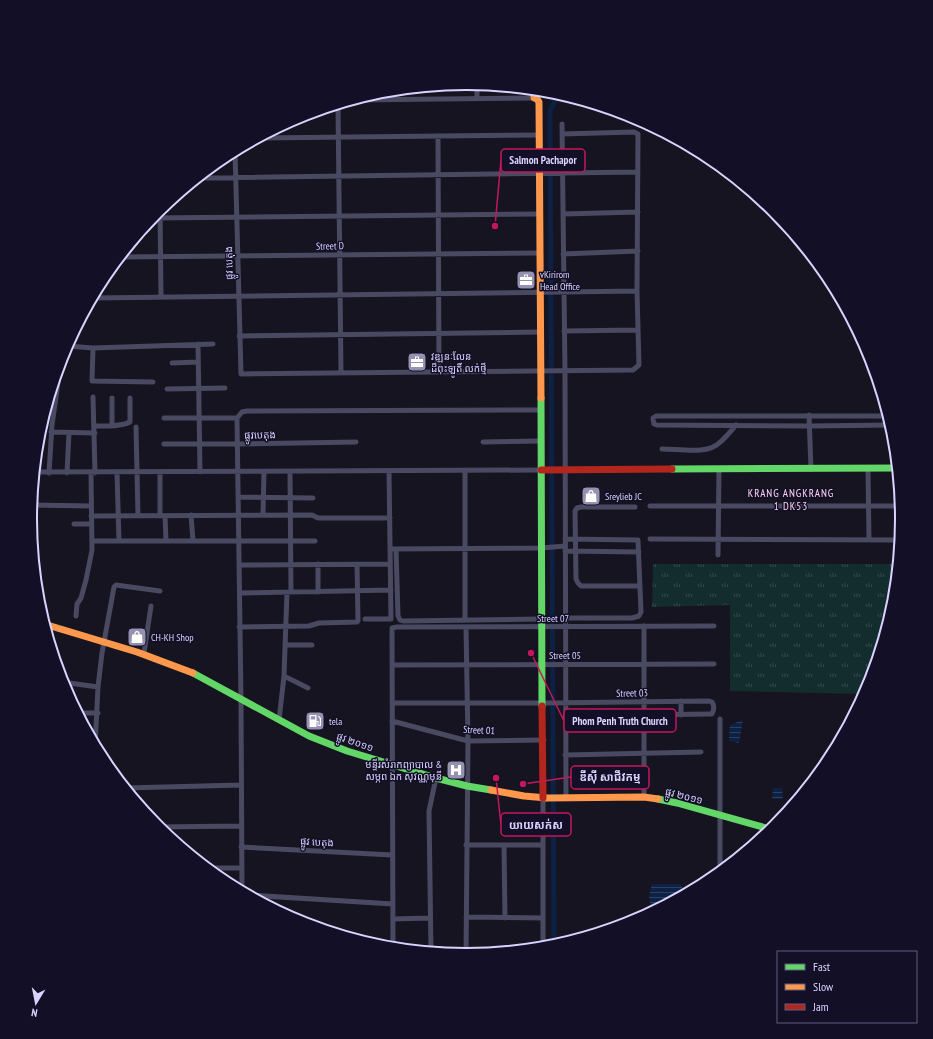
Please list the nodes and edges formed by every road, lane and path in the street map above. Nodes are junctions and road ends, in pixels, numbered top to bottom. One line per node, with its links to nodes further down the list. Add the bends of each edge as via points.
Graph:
1 (477, 90): 2 (street)
2 (477, 98): 3 (street); 5 (street)
3 (534, 98): 9 (street, via 539,102)
4 (375, 100): 5 (street)
5 (384, 100)
6 (338, 110): 11 (street)
7 (562, 124): 8 (street)
8 (562, 134): 14 (street, via 638,134); 16 (street)
9 (539, 135): 10 (street); 15 (street)
10 (438, 136): 11 (street); 17 (street)
11 (338, 137): 12 (street); 18 (street)
12 (270, 138)
13 (235, 158): 19 (street, ផ្លូវ បេតុង)
14 (638, 172): 16 (street); 21 (street)
15 (541, 174): 16 (street); 17 (street); 22 (street)
16 (562, 174): 23 (street)
17 (438, 175): 18 (street); 24 (street)
18 (338, 176): 19 (street); 25 (street)
19 (235, 177): 20 (street); 26 (street, ផ្លូវ បេតុង)
20 (207, 178)
21 (638, 212): 23 (street); 29 (street)
22 (540, 214): 24 (street); 30 (street)
23 (563, 214): 32 (street)
24 (439, 215): 25 (street); 31 (street)
25 (339, 216): 26 (street); 33 (street)
26 (236, 217): 27 (street); 35 (street, ផ្លូវ បេតុង)
27 (161, 218)
28 (160, 219): 34 (street)
29 (638, 251): 32 (street); 37 (street)
30 (540, 253): 31 (street, Street D); 38 (street)
31 (439, 254): 33 (street, Street D); 40 (street)
32 (563, 254): 39 (street)
33 (340, 255): 35 (street, Street D); 41 (street)
34 (160, 256): 35 (street, Street D); 36 (street, Street D); 43 (street)
35 (237, 256): 42 (street, ផ្លូវ បេតុង)
36 (127, 257)
37 (637, 291): 39 (street); 45 (street)
38 (541, 292): 39 (street); 40 (street); 47 (street)
39 (563, 292): 46 (street)
40 (439, 293): 41 (street); 48 (street)
41 (340, 294): 42 (street); 49 (street)
42 (238, 296): 43 (street); 50 (street, ផ្លូវ បេតុង)
43 (161, 297): 44 (street)
44 (99, 298)
45 (637, 330): 46 (street); 58 (street, via 637,368)
46 (564, 331): 58 (street)
47 (540, 332): 48 (street); 57 (street)
48 (439, 333): 49 (street); 59 (street)
49 (340, 334): 50 (street); 60 (street)
50 (239, 336): 60 (street, ផ្លូវ បេតុង, via 241,374)
51 (198, 344): 52 (street); 54 (street); 55 (street)
52 (214, 344)
53 (74, 347): 54 (street)
54 (93, 348): 61 (street, via 92,382)
55 (198, 362): 56 (street); 62 (street)
56 (172, 363)
57 (542, 371): 58 (street); 59 (street); 69 (street)
58 (563, 371): 97 (street)
59 (439, 372): 60 (street)
60 (341, 373)
61 (153, 382)
62 (199, 388): 63 (street); 64 (street); 72 (street)
63 (225, 388)
64 (167, 389)
65 (55, 396): 81 (street)
66 (93, 397): 76 (street)
67 (112, 398): 77 (street)
68 (130, 398): 77 (street, via 130,422)
69 (540, 410): 74 (street, via 247,411 242,412); 84 (street)
70 (809, 416): 71 (street); 78 (street, via 656,416 652,421 657,425); 79 (street)
71 (883, 416)
72 (199, 417): 73 (street); 74 (street); 88 (street)
73 (164, 418)
74 (237, 418): 89 (street)
75 (885, 424): 79 (street)
76 (94, 426): 77 (street); 83 (street)
77 (112, 426)
78 (736, 426): 79 (street); 90 (street, via 721,442 705,450)
79 (810, 426): 93 (street)
80 (136, 427): 101 (street)
81 (51, 432): 82 (street); 107 (street)
82 (69, 433): 83 (street); 108 (street)
83 (95, 433): 109 (street)
84 (541, 441): 86 (street); 96 (street)
85 (356, 442): 89 (street, ផ្លូវបេតុង)
86 (482, 442)
87 (164, 444): 88 (street, ផ្លូវបេតុង)
88 (200, 444): 89 (street, ផ្លូវបេតុង); 103 (street)
89 (238, 444): 104 (street)
90 (662, 449)
91 (893, 468): 94 (street)
92 (719, 469): 93 (street); 97 (street); 117 (street)
93 (810, 469): 94 (street)
94 (868, 469): 118 (street)
95 (465, 470): 96 (street); 98 (street); 145 (street)
96 (543, 470): 97 (street); 146 (street)
97 (563, 470): 132 (street)
98 (390, 471): 106 (street); 129 (street)
99 (40, 472): 107 (street)
100 (117, 472): 101 (street); 109 (street); 126 (street)
101 (137, 472): 102 (street); 127 (street)
102 (160, 472): 103 (street); 128 (street)
103 (200, 472): 104 (street)
104 (238, 472): 105 (street); 110 (street)
105 (264, 472): 106 (street); 111 (street)
106 (290, 472): 112 (street)
107 (49, 473): 108 (street)
108 (67, 473): 109 (street)
109 (93, 473): 115 (street)
110 (238, 497): 111 (street); 122 (street)
111 (263, 497): 112 (street); 123 (street)
112 (290, 498): 113 (street); 124 (street)
113 (313, 498)
114 (38, 505): 115 (street)
115 (91, 506): 125 (street)
116 (650, 506): 117 (street)
117 (718, 506): 118 (street); 135 (street)
118 (868, 506): 119 (street); 136 (street)
119 (896, 506)
120 (635, 507): 133 (street, via 577,508)
121 (191, 515): 122 (street); 128 (street); 141 (street)
122 (239, 515): 123 (street); 142 (street)
123 (263, 515): 124 (street)
124 (291, 515): 129 (street, via 312,514 318,518); 143 (street)
125 (91, 516): 126 (street); 131 (street)
126 (118, 516): 127 (street); 139 (street)
127 (138, 516): 128 (street)
128 (163, 516): 140 (street)
129 (390, 518): 148 (street)
130 (74, 524): 131 (street)
131 (92, 524): 138 (street)
132 (565, 539): 133 (street); 147 (street)
133 (576, 539): 150 (street); 151 (street, via 636,540)
134 (650, 540): 135 (street)
135 (718, 540): 136 (street); 152 (street)
136 (869, 540): 137 (street)
137 (895, 540)
138 (92, 541): 139 (street); 166 (street, via 86,580 77,604)
139 (120, 541): 140 (street)
140 (166, 541): 141 (street)
141 (193, 541): 142 (street)
142 (239, 541): 143 (street); 156 (street)
143 (290, 541): 144 (street); 157 (street)
144 (315, 541)
145 (464, 548): 146 (street); 149 (street); 169 (street)
146 (544, 548): 147 (street); 170 (street)
147 (564, 548): 150 (street); 167 (street)
148 (390, 549): 149 (street); 155 (street)
149 (396, 549): 169 (street, via 400,620)
150 (576, 552): 151 (street); 158 (street, via 576,579 581,586)
151 (638, 552): 158 (street)
152 (718, 555)
153 (318, 564): 154 (street); 157 (street); 162 (street)
154 (357, 564): 155 (street); 163 (street)
155 (390, 564): 159 (street)
156 (239, 565): 157 (street); 164 (street)
157 (291, 565): 161 (street)
158 (639, 586): 167 (street, via 639,616)
159 (391, 590): 163 (street); 168 (street, via 392,619)
160 (160, 591): 178 (street, via 114,586)
161 (289, 592): 162 (street); 164 (street); 175 (street)
162 (318, 592): 163 (street)
163 (357, 592): 175 (street, via 357,622 319,622 309,626)
164 (240, 593): 174 (street)
165 (152, 606): 181 (street)
166 (76, 616)
167 (566, 618): 176 (street)
168 (365, 619)
169 (465, 620): 170 (street)
170 (543, 624): 176 (street, Street 07); 177 (street, Street 07); 187 (street)
171 (51, 626): 178 (street, ផ្លូវ ២០១១)
172 (644, 626): 173 (street, Street 07); 176 (street, Street 07); 183 (street)
173 (714, 626)
174 (239, 627): 175 (street); 192 (street)
175 (286, 627): 179 (street)
176 (563, 627): 182 (street)
177 (466, 628): 185 (street, Street 07, via 392,628); 186 (street)
178 (104, 642): 181 (street, ផ្លូវ ២០១១); 190 (street)
179 (285, 645): 180 (street); 188 (street)
180 (312, 645)
181 (144, 653): 192 (street, ផ្លូវ ២០១១, via 191,672)
182 (564, 664): 183 (street, Street 05); 187 (street, Street 05); 198 (street)
183 (644, 664): 184 (street, Street 05); 194 (street)
184 (714, 664)
185 (392, 665): 186 (street, Street 05); 195 (street)
186 (466, 665): 187 (street, Street 05); 196 (street)
187 (543, 665): 197 (street)
188 (284, 676): 191 (street); 205 (street)
189 (70, 683): 190 (street)
190 (98, 687): 200 (street)
191 (308, 688)
192 (241, 699): 205 (street, ផ្លូវ ២០១១); 215 (street)
193 (681, 701): 194 (street, Street 03); 201 (street); 201 (street, Street 03, via 712,702 714,711 712,714)
194 (644, 702): 198 (street, Street 03); 203 (street)
195 (392, 703): 196 (street, Street 03); 206 (street)
196 (467, 703): 197 (street, Street 03); 209 (street)
197 (544, 703): 198 (street, Street 03); 208 (street)
198 (564, 703): 202 (street)
199 (83, 713): 200 (street)
200 (98, 713): 207 (street)
201 (681, 715): 203 (street, Street 03)
202 (565, 716): 203 (street, Street 03); 212 (street)
203 (644, 716): 211 (street)
204 (720, 719): 221 (street)
205 (279, 720): 213 (street, ផ្លូវ ២០១១, via 309,736)
206 (392, 721): 209 (street, Street 01); 213 (street)
207 (96, 736)
208 (544, 740): 209 (street, Street 01); 220 (street)
209 (468, 741): 216 (street)
210 (701, 752): 211 (street)
211 (644, 754): 212 (street); 219 (street)
212 (566, 755): 218 (street)
213 (392, 765): 214 (street, ផ្លូវ ២០១១); 229 (street)
214 (436, 778): 216 (street, ផ្លូវ ២០១១); 237 (street, via 429,811)
215 (242, 785): 217 (street); 222 (street)
216 (467, 786): 220 (street, ផ្លូវ ២០១១); 225 (street)
217 (132, 788)
218 (564, 797): 219 (street, ផ្លូវ ២០១១); 220 (street, ផ្លូវ ២០១១)
219 (644, 797): 221 (street, ផ្លូវ ២០១១, via 677,803)
220 (545, 798): 227 (street)
221 (720, 816): 224 (street, ផ្លូវ ២០១១); 230 (street)
222 (241, 826): 223 (street); 228 (street)
223 (167, 827)
224 (765, 828)
225 (466, 845): 226 (street); 236 (street)
226 (504, 845): 227 (street); 238 (street)
227 (542, 845): 239 (street)
228 (241, 847): 229 (street, ផ្លូវ បេតុង); 232 (street)
229 (392, 855): 235 (street)
230 (720, 866)
231 (216, 868): 232 (street)
232 (242, 868): 233 (street)
233 (242, 885)
234 (261, 896): 235 (street)
235 (393, 904): 240 (street)
236 (466, 917): 238 (street); 244 (street)
237 (430, 918): 240 (street); 243 (street)
238 (505, 918): 239 (street)
239 (543, 918): 242 (street)
240 (393, 919): 241 (street)
241 (393, 942)
242 (543, 942)
243 (431, 947)
244 (466, 949)

